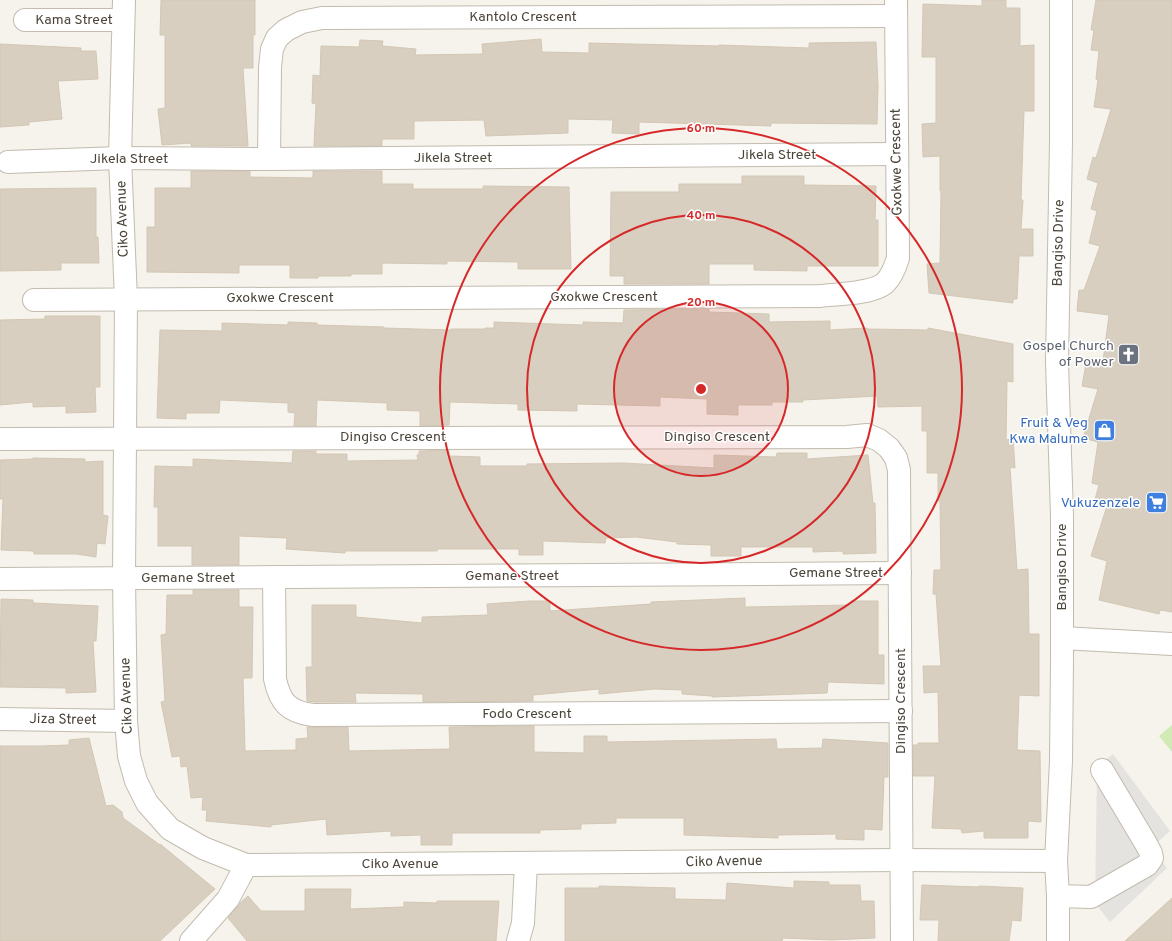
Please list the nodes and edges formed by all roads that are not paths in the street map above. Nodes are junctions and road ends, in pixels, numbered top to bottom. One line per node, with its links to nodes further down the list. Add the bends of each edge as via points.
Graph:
1 (1061, 0): 17 (street, Bangiso Drive, via 1057,362 1062,515)
2 (896, 8): 5 (street, Gxokwe Crescent); 7 (street, Kantolo Crescent, via 322,18 302,22 277,38 272,49)
3 (123, 10): 4 (street, Kama Street); 6 (street, Ciko Avenue)
4 (26, 20)
5 (897, 154): 7 (street, Jikela Street); 9 (street, Gxokwe Crescent, via 898,258 895,269 884,284 864,290 820,296)
6 (120, 158): 7 (street, Jikela Street); 8 (street, Jikela Street); 9 (street, Ciko Avenue)
7 (269, 159)
8 (8, 162)
9 (126, 299): 10 (street, Gxokwe Crescent); 11 (street, Ciko Avenue)
10 (34, 300)
11 (126, 438): 12 (street); 13 (street, Dingiso Crescent, via 867,435 889,448 896,458 899,470); 15 (street, Ciko Avenue)
12 (0, 439)
13 (900, 573): 14 (street, Gemane Street); 19 (street, Dingiso Crescent)
14 (274, 577): 15 (street, Gemane Street); 19 (street, Fodo Crescent, via 275,679 282,700 291,709 302,714)
15 (124, 578): 16 (street); 21 (street, Ciko Avenue)
16 (0, 579)
17 (1062, 638): 18 (street); 24 (street, Bangiso Drive, via 1062,761)
18 (1172, 644)
19 (900, 711): 23 (street, Dingiso Crescent)
20 (0, 719): 21 (street, Jiza Street)
21 (126, 721): 26 (street, Ciko Avenue, via 136,782 147,803 170,829 202,848)
22 (1102, 770): 27 (street, via 1152,858 1147,865 1091,897)
23 (902, 860): 24 (street, Ciko Avenue); 25 (street, Ciko Avenue); 30 (street)
24 (1056, 860): 27 (street, Bangiso Drive)
25 (526, 864): 26 (street, Ciko Avenue); 29 (street, via 522,923)
26 (246, 865): 28 (street, via 228,899)
27 (1058, 896): 31 (street, Bangiso Drive)
28 (191, 941)
29 (518, 941)
30 (902, 941)
31 (1058, 941)

